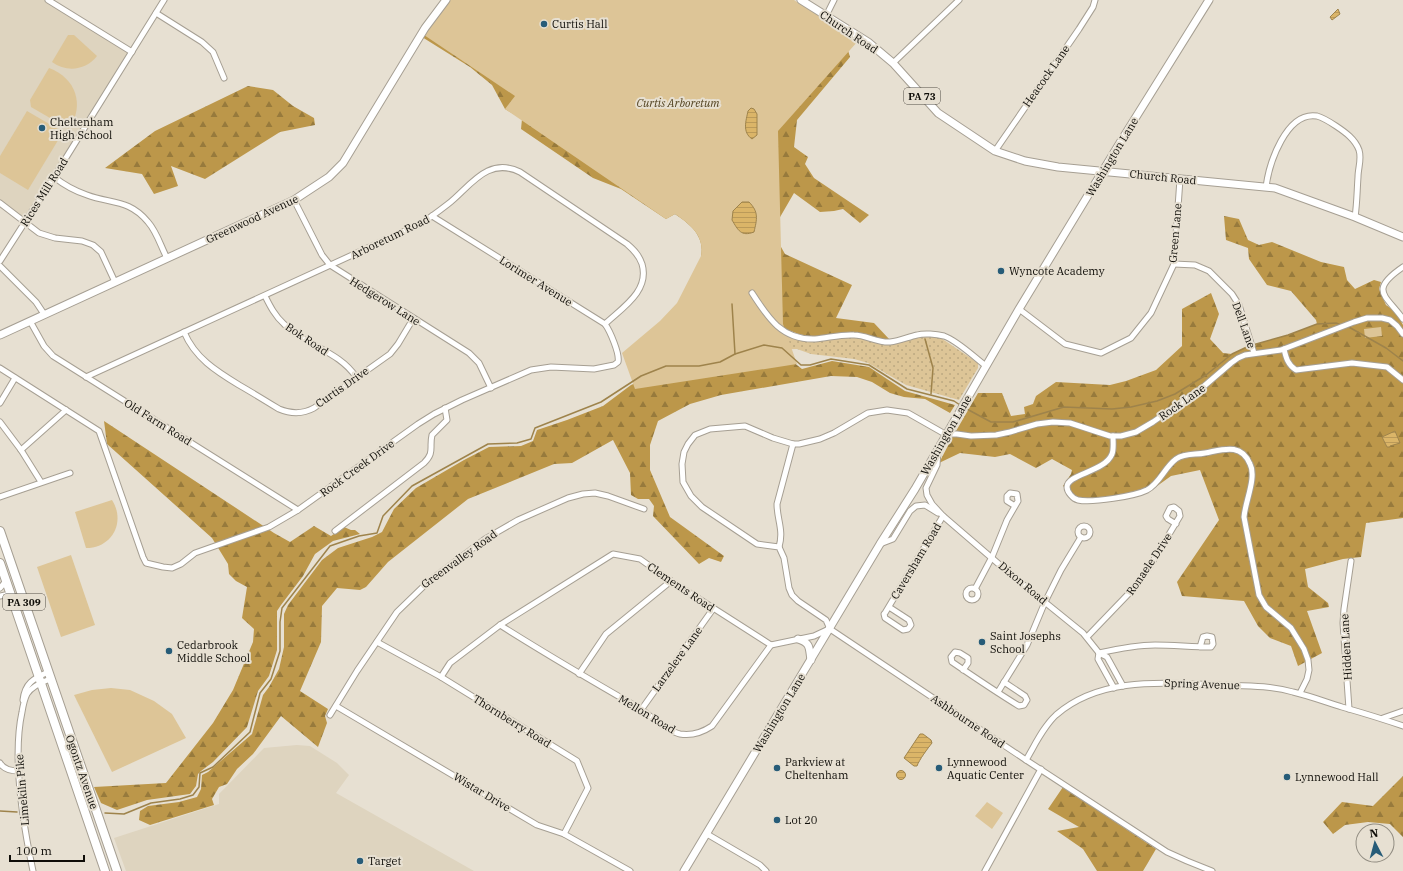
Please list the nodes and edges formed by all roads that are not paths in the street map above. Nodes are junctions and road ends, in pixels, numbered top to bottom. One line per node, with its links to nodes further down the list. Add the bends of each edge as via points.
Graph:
1 (48, 0): 11 (street)
2 (164, 0): 9 (street, Rices Mill Road)
3 (446, 0): 19 (main road, Greenwood Avenue, via 424,28 343,163 329,177)
4 (801, 0): 10 (main road, Church Road / PA 73)
5 (834, 0): 10 (street)
6 (959, 0): 12 (street)
7 (1095, 0): 14 (street, Heacock Lane, via 1079,30)
8 (1209, 0): 15 (main road, Washington Lane)
9 (156, 13): 11 (street, Rices Mill Road); 13 (street, via 202,42 213,52)
10 (826, 16): 12 (main road, Church Road / PA 73, via 868,42)
11 (132, 52): 16 (street, Rices Mill Road)
12 (893, 63): 14 (main road, Church Road / PA 73, via 938,113)
13 (224, 78)
14 (995, 151): 15 (main road, Church Road / PA 73, via 1058,167)
15 (1104, 171): 17 (main road, Church Road); 34 (main road, Washington Lane)
16 (54, 177): 23 (street, Rices Mill Road); 25 (street, via 86,195 118,202 136,210 149,223)
17 (1180, 179): 18 (main road, Church Road); 27 (street, Green Lane)
18 (1266, 187): 22 (main road, Church Road, via 1285,191); 22 (street, via 1271,160 1288,130 1305,117 1323,118 1343,131 1359,149 1358,201)
19 (294, 200): 25 (main road, Greenwood Avenue); 28 (street, Hedgerow Lane, via 322,255)
20 (0, 203): 23 (street)
21 (432, 216): 28 (street, Arboretum Road, via 420,224); 39 (street, Lorimer Avenue); 39 (street, Arboretum Road, via 449,204 479,175 493,168 510,168 520,172 627,244 638,255 643,271 640,288 636,295)
22 (1355, 217): 24 (main road, Church Road)
23 (25, 223): 26 (street, Rices Mill Road); 31 (street, via 38,233 49,237 93,245 101,252)
24 (1403, 237)
25 (167, 258): 31 (main road, Greenwood Avenue)
26 (0, 261)
27 (1174, 264): 34 (street, Green Lane, via 1151,313 1131,338 1101,353 1065,344); 44 (street, Dell Lane, via 1195,265 1209,271 1232,294 1239,305)
28 (330, 265): 33 (street, Arboretum Road); 36 (street, Hedgerow Lane)
29 (0, 266): 35 (street, via 36,302)
30 (1403, 267): 37 (street, via 1383,285 1386,300)
31 (115, 282): 35 (main road, Greenwood Avenue)
32 (752, 293): 45 (street, via 768,318 787,333 815,339 856,335 889,342 918,334 942,336)
33 (264, 296): 40 (street, Arboretum Road); 48 (street, Bok Road, via 284,324 347,365)
34 (1019, 309): 45 (main road, Washington Lane)
35 (44, 314): 38 (main road, Greenwood Avenue)
36 (413, 318): 48 (street, Curtis Drive, via 393,350); 51 (street, Hedgerow Lane, via 472,356 479,363)
37 (1403, 319)
38 (30, 321): 42 (main road, Greenwood Avenue); 47 (street, Old Farm Road, via 44,346 53,356)
39 (605, 324): 51 (street, Rock Creek Drive, via 619,356 618,362 614,365 594,369 540,368)
40 (184, 332): 47 (street, Arboretum Road); 48 (street, Curtis Drive, via 198,355 213,368 279,410 290,413 309,411)
41 (1403, 334): 43 (street, Rock Lane, via 1394,323 1371,317)
42 (0, 335)
43 (1284, 349): 44 (street, Rock Lane, via 1266,353); 50 (street, via 1286,359 1296,370 1352,363 1387,367)
44 (1254, 352): 57 (street, Rock Lane, via 1238,358 1204,387 1145,427 1125,436)
45 (986, 366): 56 (main road, Washington Lane)
46 (0, 368): 49 (street)
47 (86, 377): 66 (street, Old Farm Road)
48 (356, 377)
49 (16, 378): 52 (street); 54 (street)
50 (1403, 380)
51 (491, 388): 53 (street, Rock Creek Drive)
52 (0, 403)
53 (445, 408): 66 (street, Rock Creek Drive, via 418,424); 70 (street, via 447,420 432,435 430,458)
54 (66, 410): 60 (street); 66 (street, Rock Creek Drive, via 95,427 101,435 146,563 172,568 195,553 269,528)
55 (0, 422): 60 (street)
56 (946, 434): 57 (street, Rock Lane, via 996,434 1053,422 1070,423); 58 (street, via 908,413 880,410 865,414 820,439); 59 (main road, Washington Lane)
57 (1113, 436): 104 (street, via 1112,453 1106,463 1086,471 1068,484 1068,491 1074,499 1100,499 1140,493 1155,484 1172,462 1186,454 1229,448 1247,458 1252,476 1244,517 1257,588 1262,602 1291,628 1304,649 1309,670)
58 (793, 444): 73 (street, via 777,504 782,534); 73 (street, via 745,426 710,429 699,433 690,441 682,460 683,482 696,503 757,544)
59 (938, 448): 67 (street, Dixon Road, via 937,465 926,491 930,501); 72 (main road, Washington Lane)
60 (21, 450): 62 (street)
61 (70, 473): 62 (street)
62 (41, 482): 63 (street)
63 (0, 497)
64 (1015, 506): 74 (street, via 1004,524)
65 (644, 509): 90 (street, Greenvalley Road, via 608,496 583,494 568,498 507,526 481,541 417,591 397,612)
66 (298, 510)
67 (943, 516): 72 (street, Dixon Road, via 925,505 916,506 910,511 893,539); 74 (street, Dixon Road); 84 (street, Caversham Road)
68 (1176, 524): 88 (street, Ronaele Drive, via 1136,585)
69 (0, 531): 97 (highway, PA 309)
70 (335, 531)
71 (1081, 537): 83 (street)
72 (880, 544): 87 (main road, Washington Lane)
73 (779, 547): 87 (street, Ashbourne Road, via 792,595 826,620)
74 (992, 557): 80 (street); 83 (street, Dixon Road)
75 (1351, 561): 106 (street, Hidden Lane, via 1344,609)
76 (0, 563): 77 (highway, PA 309)
77 (6, 581): 79 (street); 82 (highway, PA 309)
78 (671, 581): 85 (street, Clements Road); 86 (street, Clements Road, via 640,559 613,554); 96 (street, via 606,634)
79 (0, 588)
80 (975, 589)
81 (0, 596): 82 (street)
82 (12, 597): 99 (highway, PA 309)
83 (1045, 602): 88 (street, Dixon Road); 100 (street, via 1027,645)
84 (889, 607): 84 (street, Caversham Road, via 884,614 885,618 903,630 908,629 911,625 909,620)
85 (713, 609): 91 (street, Clements Road); 107 (street, Larzelere Lane)
86 (500, 625): 96 (street, Mellon Road); 98 (street, Clements Road, via 450,662)
87 (830, 629): 89 (street); 94 (main road, Washington Lane); 112 (street, Ashbourne Road)
88 (1088, 637): 93 (street, Dixon Road)
89 (798, 640): 91 (street); 94 (main road, via 806,642 809,646)
90 (377, 642): 98 (street, Thornberry Road); 105 (street, Greenvalley Road)
91 (771, 645): 107 (street, Mellon Road, via 719,718 707,729 694,734 680,734)
92 (1200, 647): 93 (street, via 1139,646)
93 (1099, 654): 101 (street, Dixon Road, via 1107,657); 102 (street, Dixon Road, via 1098,660)
94 (811, 660): 117 (main road, Washington Lane)
95 (963, 670): 103 (street)
96 (578, 674): 107 (street, Mellon Road)
97 (49, 676): 99 (street, Limekiln Pike); 120 (highway, Ogontz Avenue / PA 309)
98 (441, 677): 116 (street, Thornberry Road, via 577,761 588,788)
99 (40, 680): 115 (street, Limekiln Pike, via 28,693 19,724); 119 (highway, Ogontz Avenue / PA 309)
100 (1004, 682): 103 (street); 103 (street, via 1025,696 1026,702 1018,706)
101 (1123, 686): 102 (street, Spring Avenue); 104 (street, Spring Avenue, via 1167,683 1267,687)
102 (1114, 688): 112 (street, Spring Avenue, via 1081,699 1057,714 1048,723)
103 (998, 692)
104 (1300, 694): 106 (street, Spring Avenue)
105 (336, 706): 109 (street, Greenvalley Road); 116 (street, Wistar Drive, via 537,825)
106 (1349, 709): 110 (street, Spring Avenue)
107 (641, 710)
108 (1403, 711): 110 (street)
109 (330, 715)
110 (1382, 718): 111 (street, Spring Avenue)
111 (1403, 726)
112 (1026, 760): 114 (street, Ashbourne Road)
113 (0, 763): 115 (street, via 9,770)
114 (1041, 770): 124 (street); 125 (street, Ashbourne Road, via 1171,854)
115 (19, 771): 118 (street, Limekiln Pike, via 23,818)
116 (564, 834): 121 (street, Wistar Drive)
117 (707, 834): 122 (main road, Washington Lane); 123 (street)
118 (33, 871)
119 (105, 871)
120 (117, 871)
121 (630, 871)
122 (684, 871)
123 (766, 871)
124 (985, 871)
125 (1212, 871)

